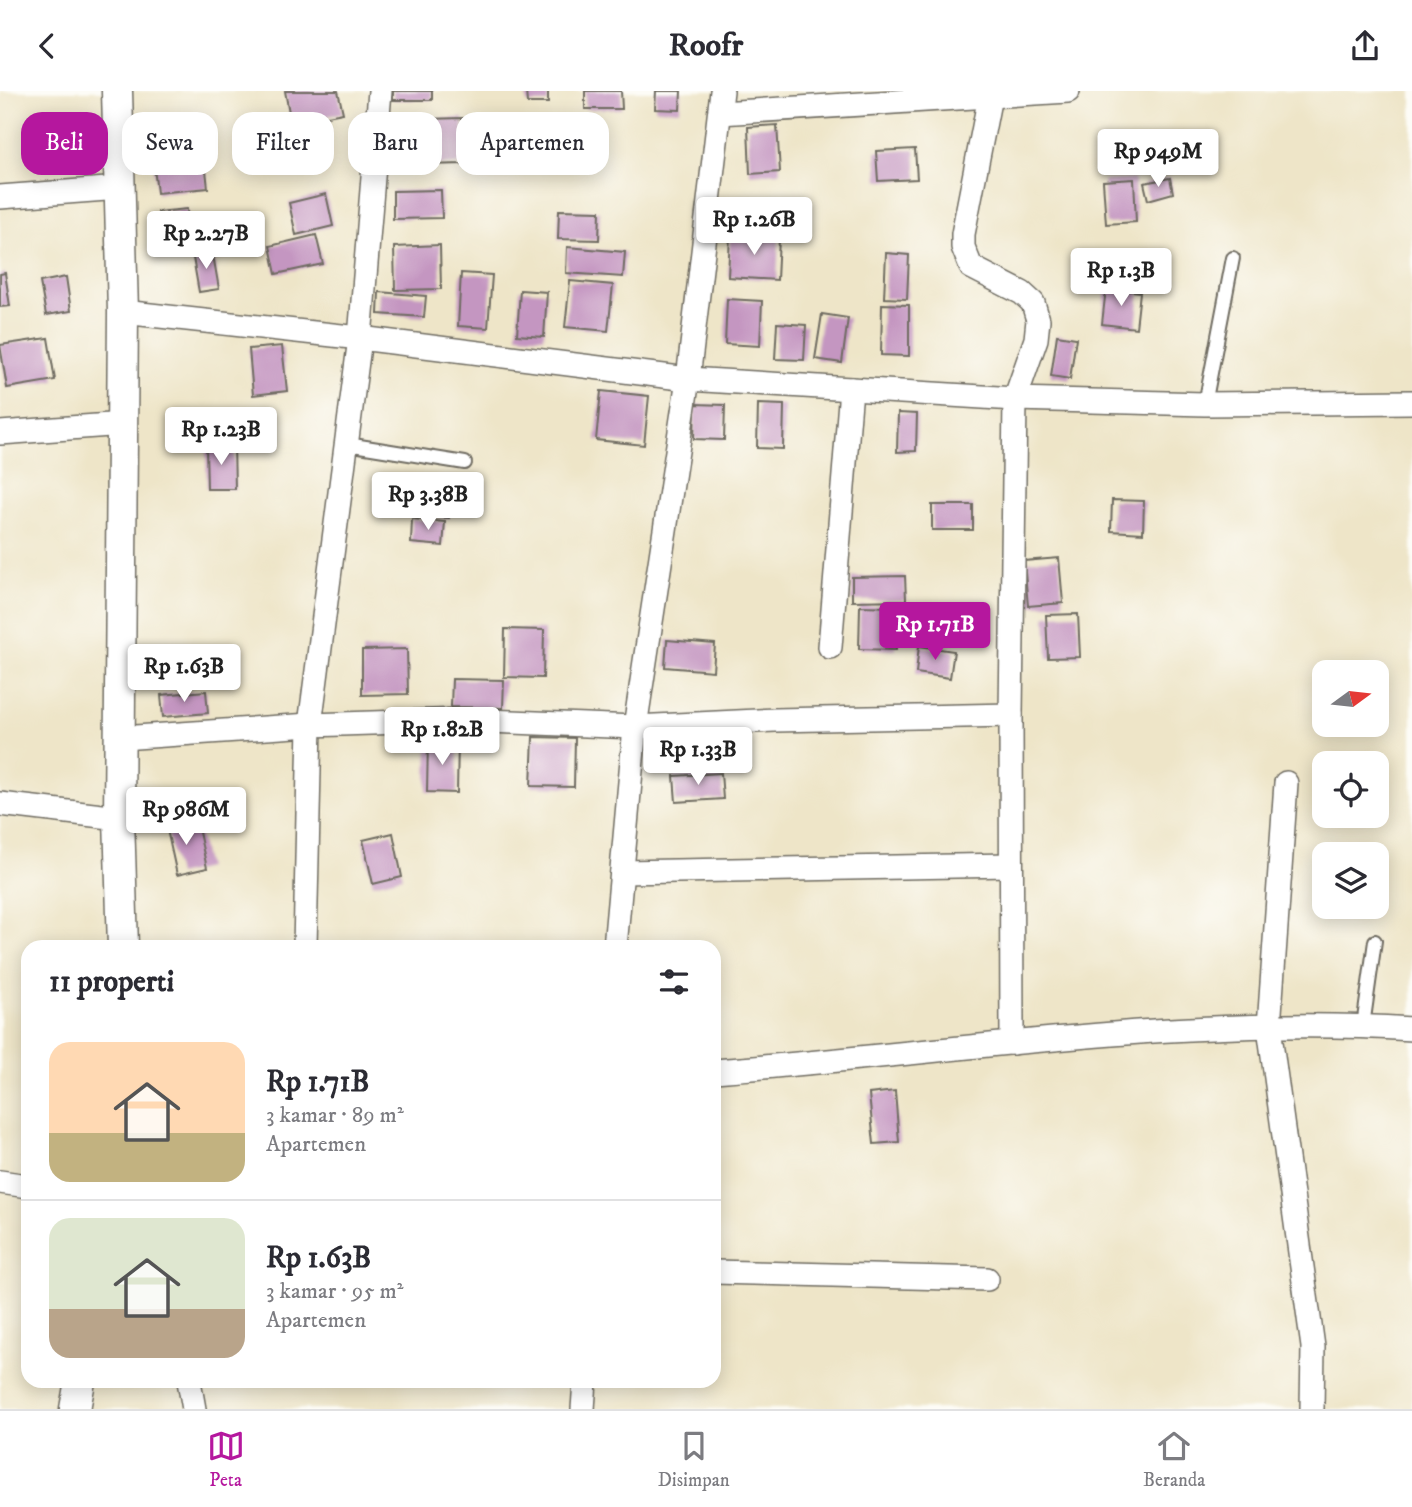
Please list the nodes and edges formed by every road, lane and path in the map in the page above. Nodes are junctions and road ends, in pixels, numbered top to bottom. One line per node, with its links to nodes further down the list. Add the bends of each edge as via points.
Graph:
1 (117, 91): 6 (street)
2 (380, 91): 10 (street)
3 (1068, 91): 4 (street)
4 (990, 96): 5 (street); 13 (street, via 963,247 971,267 1022,293 1036,310 1036,339)
5 (721, 102): 11 (street)
6 (120, 187): 7 (street); 9 (street)
7 (0, 197)
8 (1233, 258): 15 (lane)
9 (123, 312): 10 (street); 16 (street)
10 (360, 338): 11 (street); 18 (street)
11 (688, 379): 12 (street); 23 (street)
12 (851, 389): 13 (street); 20 (street)
13 (1015, 400): 15 (street); 21 (street)
14 (1412, 402): 15 (street)
15 (1205, 404)
16 (124, 424): 17 (street); 24 (street)
17 (0, 433)
18 (347, 444): 19 (lane); 22 (street)
19 (465, 463)
20 (830, 647)
21 (1011, 715): 23 (street); 28 (street)
22 (310, 725): 23 (street, via 464,720); 24 (street); 31 (street)
23 (635, 727): 29 (street)
24 (121, 737): 27 (street)
25 (1286, 783): 35 (street)
26 (0, 804): 27 (street)
27 (119, 818): 30 (street)
28 (1012, 865): 29 (street); 37 (street)
29 (622, 872): 32 (street)
30 (123, 940)
31 (304, 940)
32 (616, 940)
33 (1375, 941): 34 (lane)
34 (1363, 1026): 35 (street); 36 (street)
35 (1269, 1027): 37 (street, via 1194,1028); 49 (street, via 1313,1347)
36 (1412, 1030)
37 (1012, 1043): 38 (street)
38 (721, 1070)
39 (0, 1182): 40 (street)
40 (21, 1185)
41 (721, 1272): 42 (street)
42 (987, 1279)
43 (79, 1388): 46 (street)
44 (190, 1388): 47 (street)
45 (584, 1388): 48 (street)
46 (75, 1409)
47 (194, 1409)
48 (583, 1409)
49 (1312, 1409)

